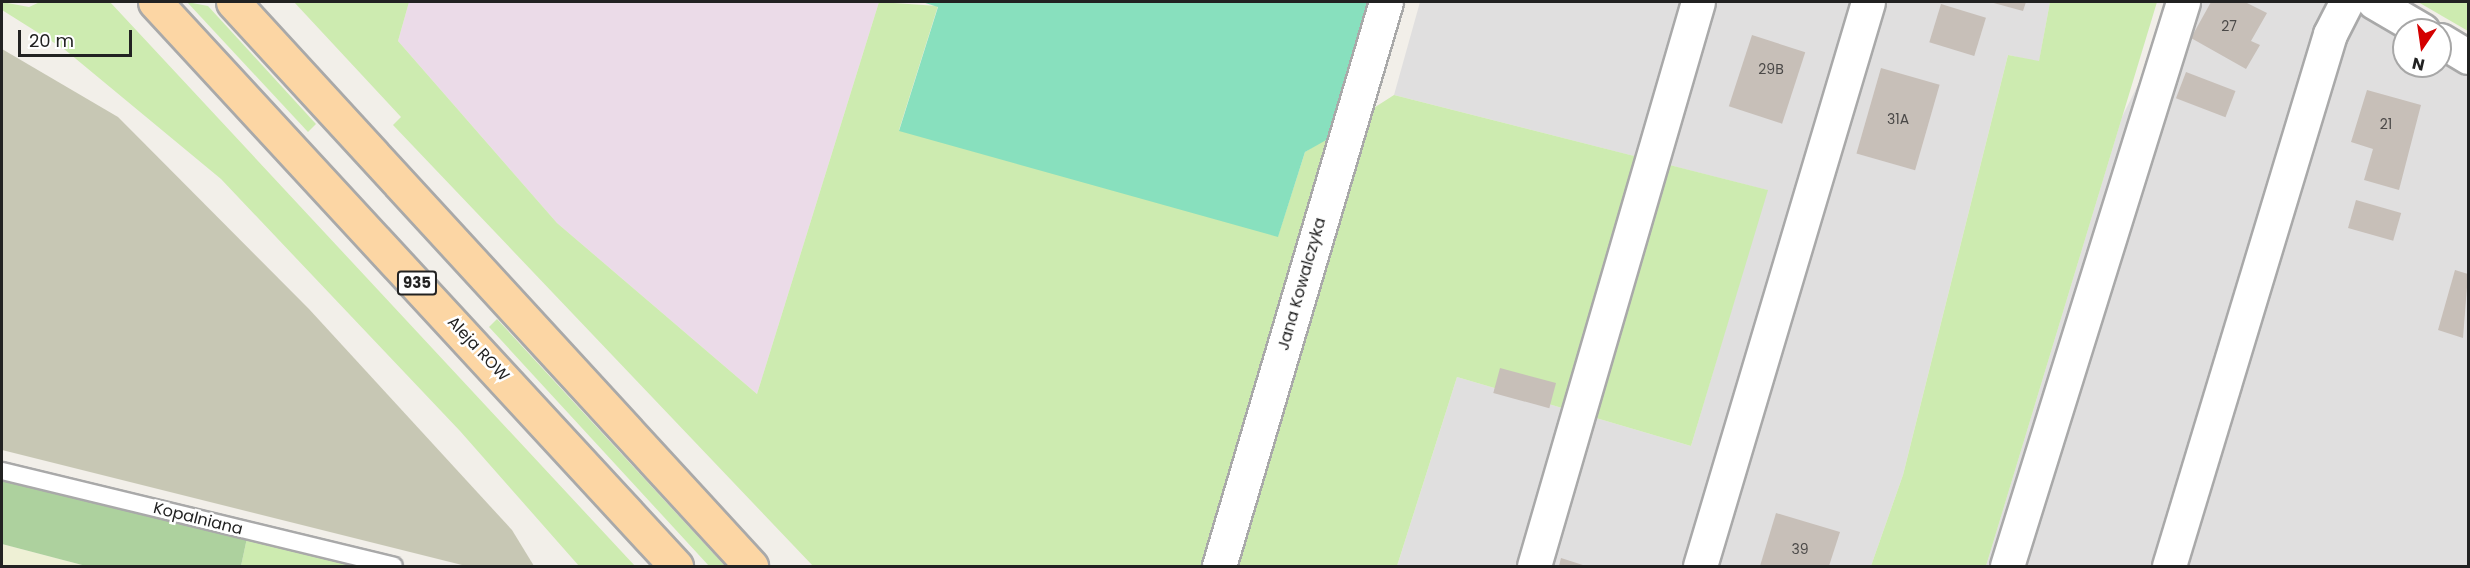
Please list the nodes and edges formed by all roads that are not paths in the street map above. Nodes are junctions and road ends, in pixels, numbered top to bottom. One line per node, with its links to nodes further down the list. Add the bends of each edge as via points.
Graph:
1 (155, 2): 14 (main road, Aleja ROW / 935)
2 (233, 2): 15 (main road)
3 (1386, 2): 16 (street, Jana Kowalczyka)
4 (1698, 2): 17 (street)
5 (1868, 2): 18 (street)
6 (2183, 2): 19 (street)
7 (2346, 2): 20 (street, via 2330,34)
8 (2374, 2): 9 (street)
9 (2401, 18)
10 (2452, 47): 11 (street)
11 (2469, 57)
12 (2, 471): 13 (lane, Kopalniana)
13 (394, 567)
14 (676, 567)
15 (751, 567)
16 (1219, 567)
17 (1534, 567)
18 (1700, 567)
19 (2007, 567)
20 (2169, 567)

